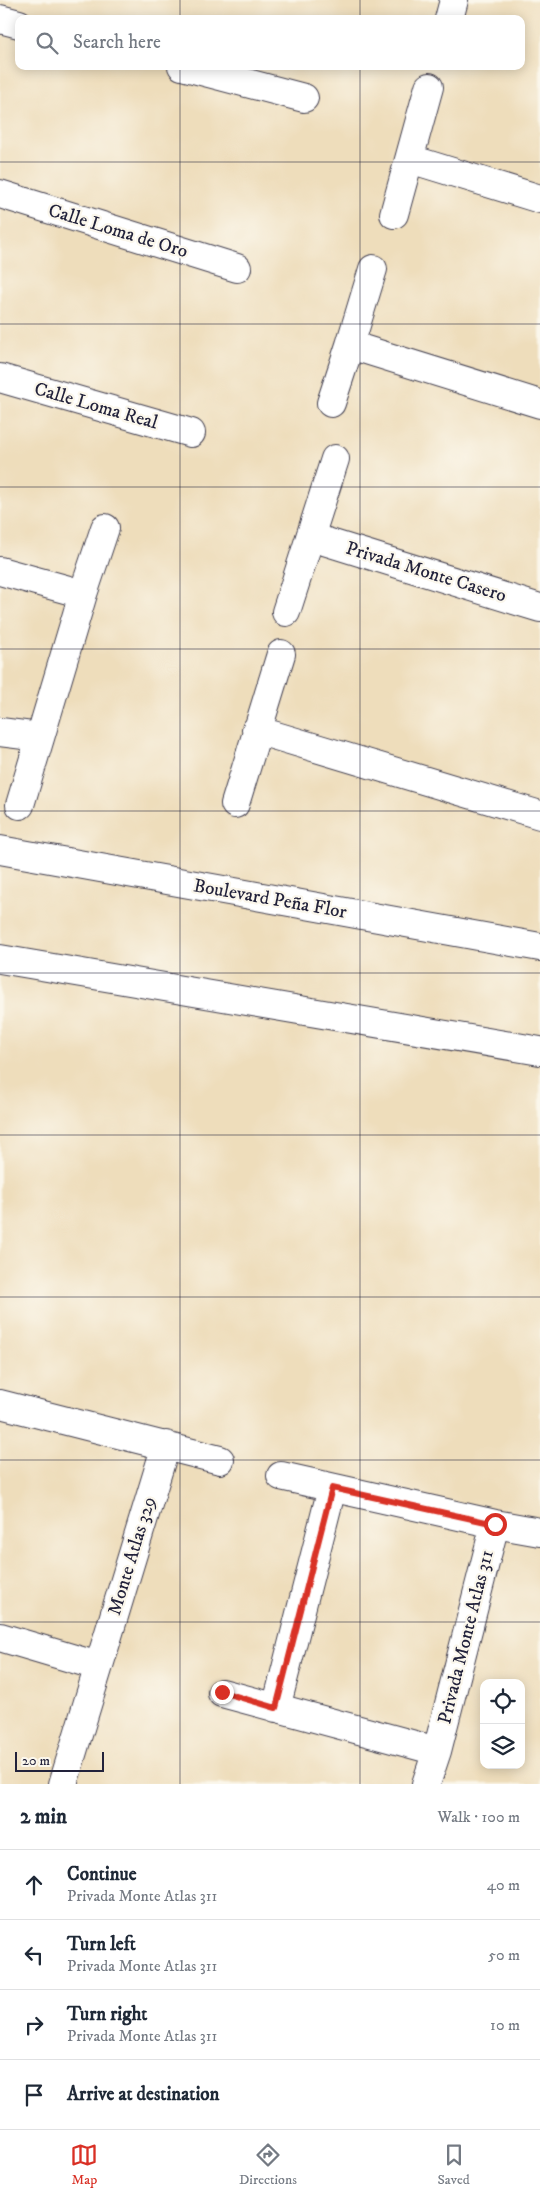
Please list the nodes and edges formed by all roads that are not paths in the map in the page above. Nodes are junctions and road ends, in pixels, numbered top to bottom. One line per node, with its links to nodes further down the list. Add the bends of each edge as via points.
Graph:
1 (454, 0): 2 (street)
2 (449, 15)
3 (0, 19): 4 (street)
4 (15, 23)
5 (197, 70): 7 (street)
6 (429, 88): 8 (street)
7 (304, 98)
8 (410, 159): 10 (street); 11 (street)
9 (0, 194): 12 (street, Calle Loma de Oro)
10 (540, 199)
11 (394, 214)
12 (237, 268)
13 (373, 269): 14 (street)
14 (350, 345): 16 (street); 17 (street)
15 (0, 378): 18 (street, Calle Loma Real)
16 (330, 403)
17 (540, 404)
18 (191, 433)
19 (335, 459): 21 (street)
20 (105, 528): 23 (street)
21 (311, 537): 24 (street, Privada Monte Casero); 25 (street)
22 (0, 571): 23 (street)
23 (83, 594): 29 (street)
24 (540, 608)
25 (286, 612)
26 (281, 654): 27 (street)
27 (256, 730): 30 (street); 32 (street)
28 (0, 732): 29 (street)
29 (40, 737): 31 (street)
30 (234, 804)
31 (20, 805)
32 (540, 815)
33 (0, 850): 34 (street, Boulevard Peña Flor)
34 (540, 947)
35 (0, 959): 36 (street)
36 (540, 1051)
37 (0, 1404): 38 (street)
38 (166, 1445): 39 (street); 45 (street, Monte Atlas 329)
39 (220, 1460)
40 (281, 1476): 41 (street, Privada Monte Atlas 311)
41 (332, 1488): 42 (street, Privada Monte Atlas 311); 47 (street)
42 (495, 1524): 43 (street, Privada Monte Atlas 311); 48 (street, Privada Monte Atlas 311)
43 (540, 1532)
44 (0, 1637): 45 (street)
45 (98, 1666): 49 (street, Monte Atlas 329)
46 (222, 1692): 47 (street, Privada Monte Atlas 311)
47 (276, 1708): 48 (street, Privada Monte Atlas 311)
48 (437, 1751): 50 (street, Privada Monte Atlas 311)
49 (62, 1784)
50 (426, 1784)

